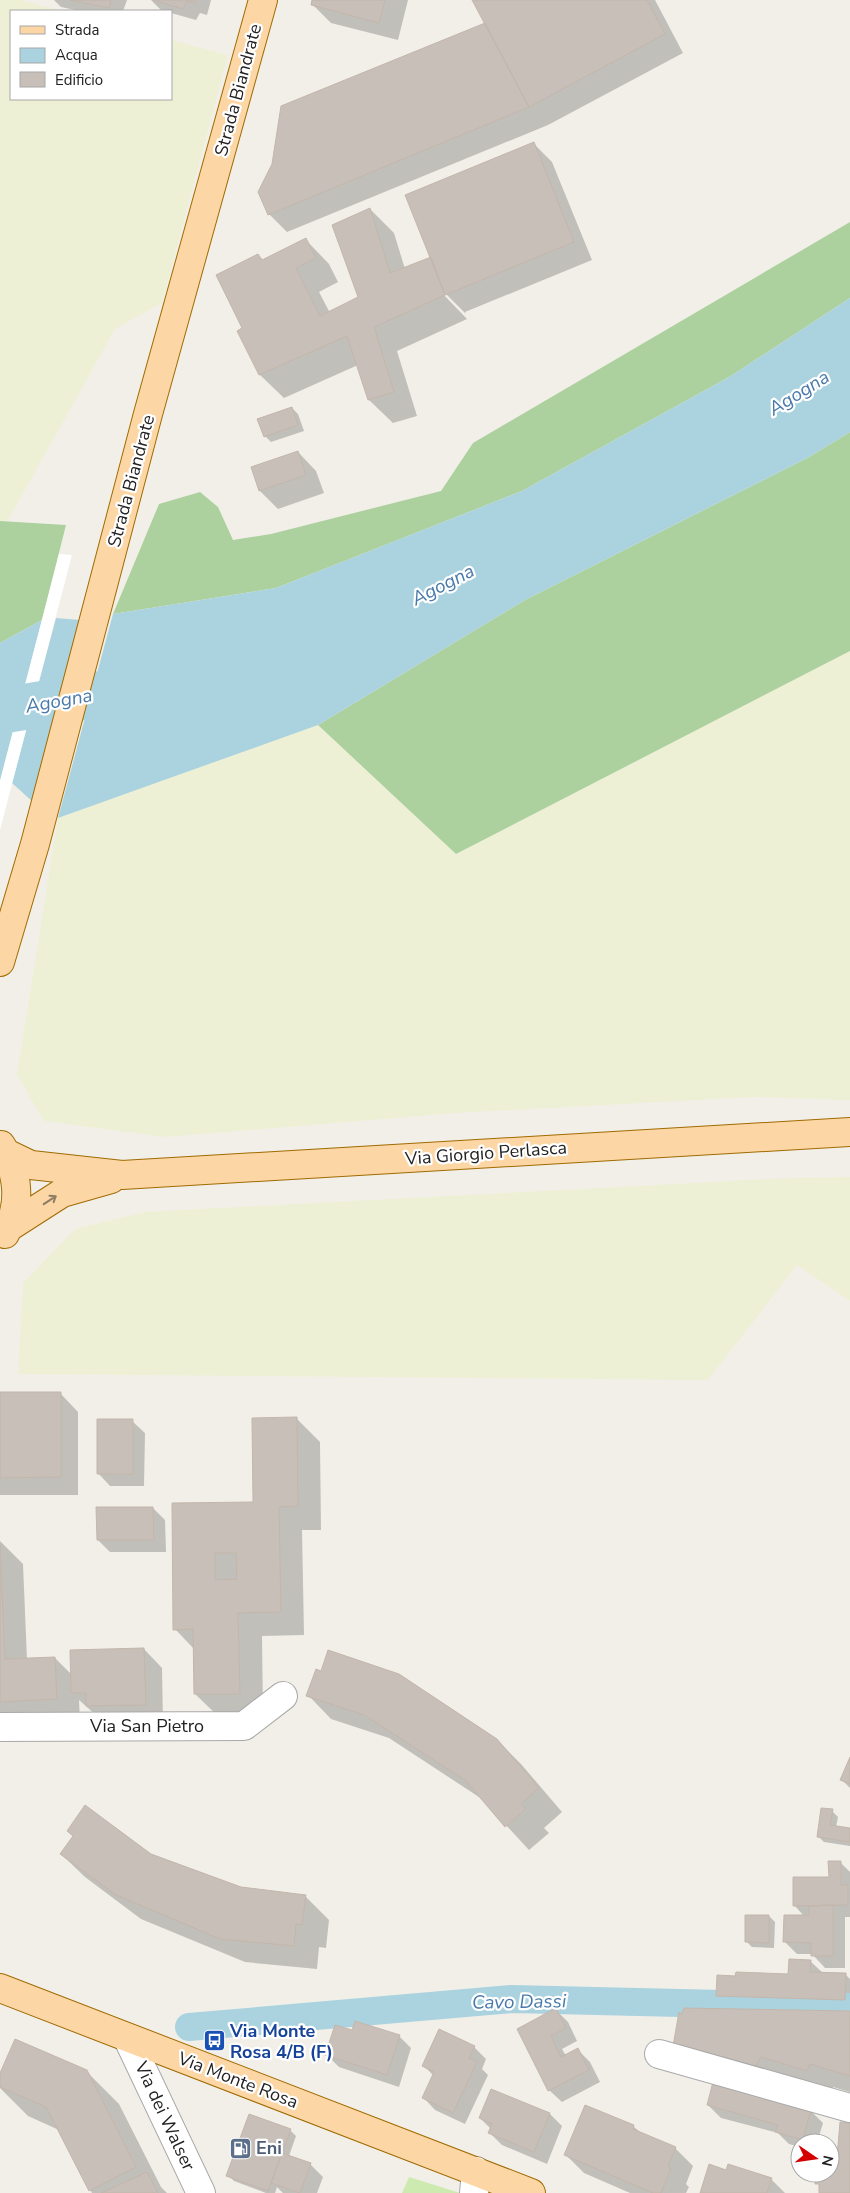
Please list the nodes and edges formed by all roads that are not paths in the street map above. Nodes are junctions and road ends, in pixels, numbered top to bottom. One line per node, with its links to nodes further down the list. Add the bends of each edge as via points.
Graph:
1 (263, 0): 2 (main road, Strada Biandrate, via 148,414 35,844)
2 (0, 962)
3 (850, 1132): 5 (main road, Via Giorgio Perlasca)
4 (3, 1149): 5 (main road, Via Giorgio Perlasca, via 31,1165); 6 (main road, via 14,1171 16,1190 15,1209)
5 (122, 1175): 6 (main road, Via Giorgio Perlasca, one-way to 5, via 62,1193)
6 (5, 1234)
7 (284, 1696): 8 (street, Via San Pietro, via 244,1726)
8 (0, 1727)
9 (0, 1988): 10 (main road, Via Monte Rosa)
10 (128, 2038): 13 (main road, Via Monte Rosa); 14 (street, Via dei Walser)
11 (659, 2054): 12 (street)
12 (850, 2108)
13 (475, 2182): 15 (main road, Via Monte Rosa)
14 (201, 2193)
15 (531, 2193)

